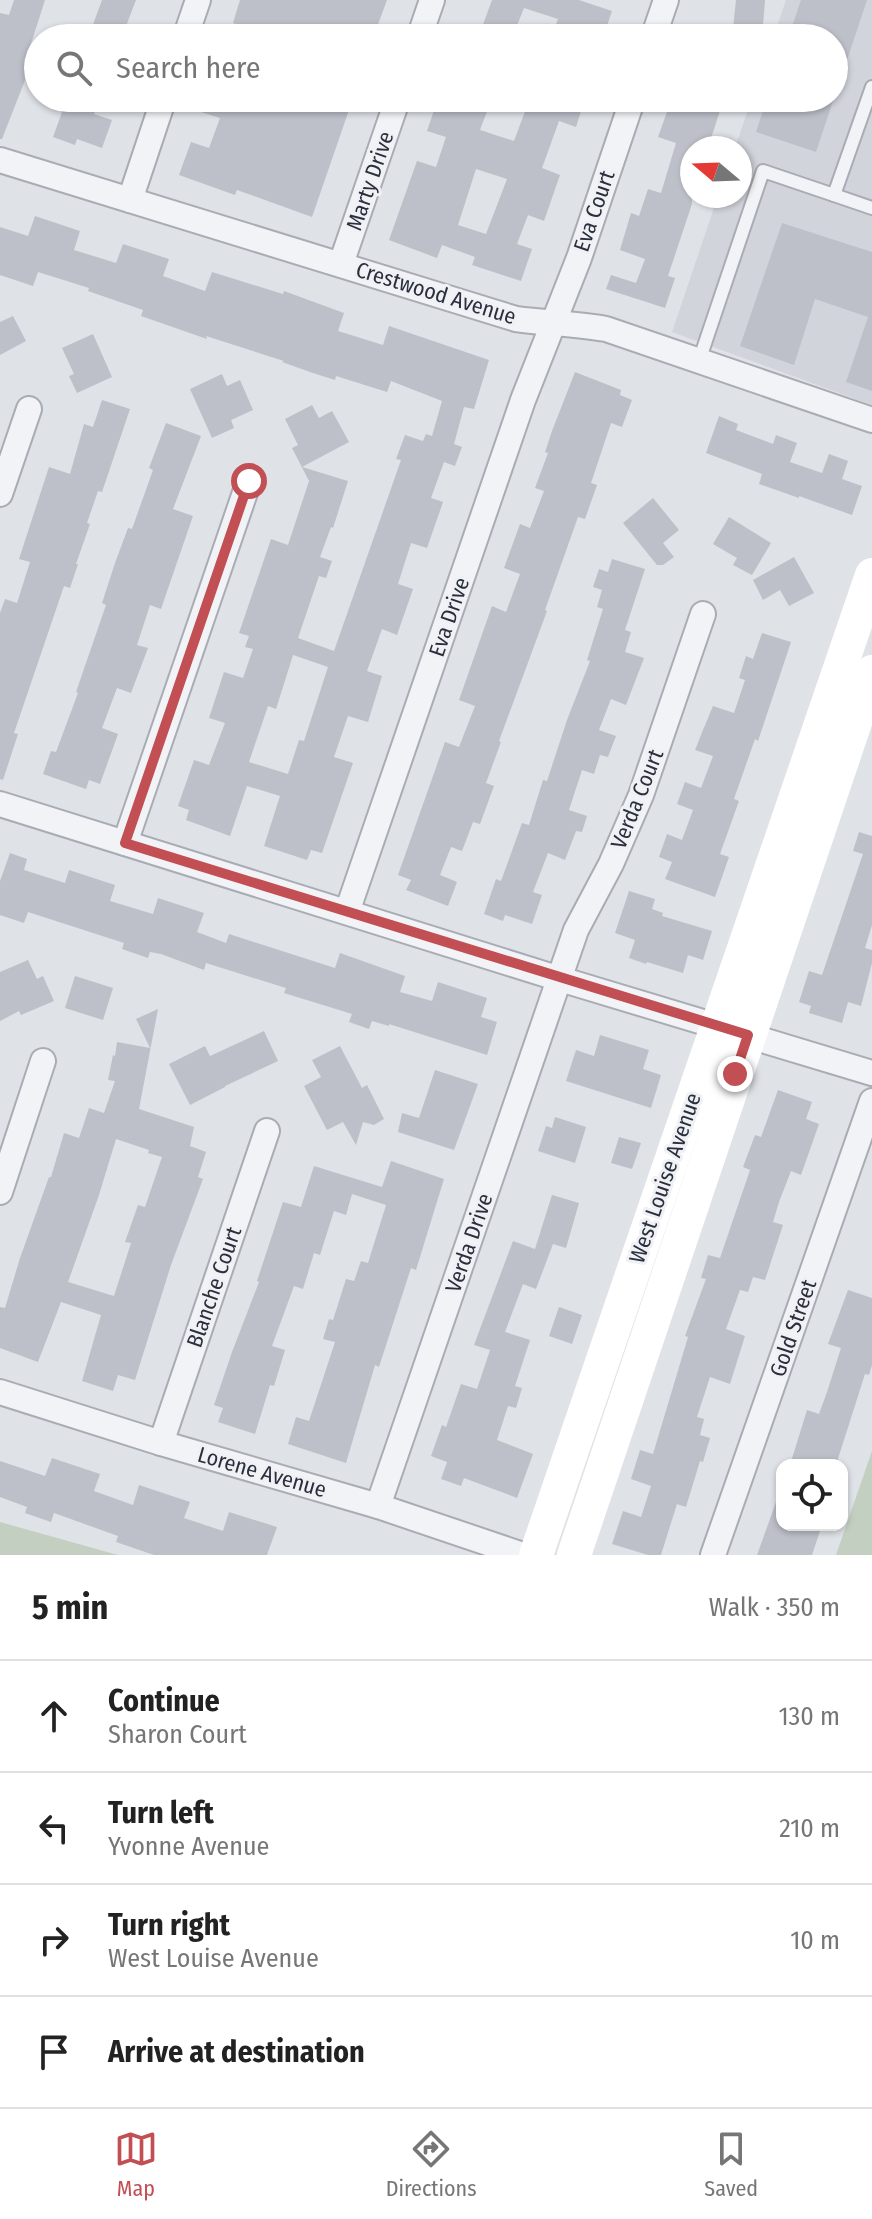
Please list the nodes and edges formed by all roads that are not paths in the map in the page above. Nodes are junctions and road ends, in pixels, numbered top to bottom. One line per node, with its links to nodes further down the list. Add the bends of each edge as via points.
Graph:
1 (198, 0): 4 (street)
2 (432, 0): 5 (street)
3 (666, 0): 6 (street)
4 (190, 24)
5 (424, 24)
6 (658, 24)
7 (872, 87): 12 (lane)
8 (159, 112): 13 (street)
9 (393, 112): 15 (street, Marty Drive)
10 (628, 112): 16 (street, Eva Court)
11 (0, 160): 13 (street, Crestwood Avenue)
12 (834, 195): 14 (lane); 17 (lane, via 763,171)
13 (130, 200): 15 (street, Crestwood Avenue)
14 (872, 208)
15 (341, 264): 16 (street, Crestwood Avenue, via 516,319)
16 (553, 323): 17 (street, Crestwood Avenue, via 606,329); 27 (street, Eva Drive)
17 (699, 361): 19 (street, Crestwood Avenue)
18 (29, 409): 21 (street)
19 (872, 420)
20 (249, 481): 26 (street)
21 (0, 494)
22 (872, 575): 29 (main road, West Louise Avenue)
23 (703, 614): 28 (street, Verda Court, via 641,795 576,930)
24 (872, 672): 29 (main road, West Louise Avenue)
25 (0, 804): 26 (street)
26 (125, 843): 27 (street)
27 (347, 912): 28 (street)
28 (560, 979): 29 (street); 37 (street, Verda Drive)
29 (733, 1030): 31 (street); 39 (main road, West Louise Avenue); 40 (main road, West Louise Avenue)
30 (43, 1061): 34 (street)
31 (872, 1073)
32 (872, 1101): 41 (street, Gold Street)
33 (267, 1131): 36 (street, Blanche Court)
34 (0, 1192)
35 (0, 1392): 36 (street, Lorene Avenue)
36 (161, 1443): 37 (street, Lorene Avenue)
37 (378, 1506): 38 (street, Lorene Avenue)
38 (523, 1555)
39 (536, 1555)
40 (574, 1555)
41 (713, 1555)

